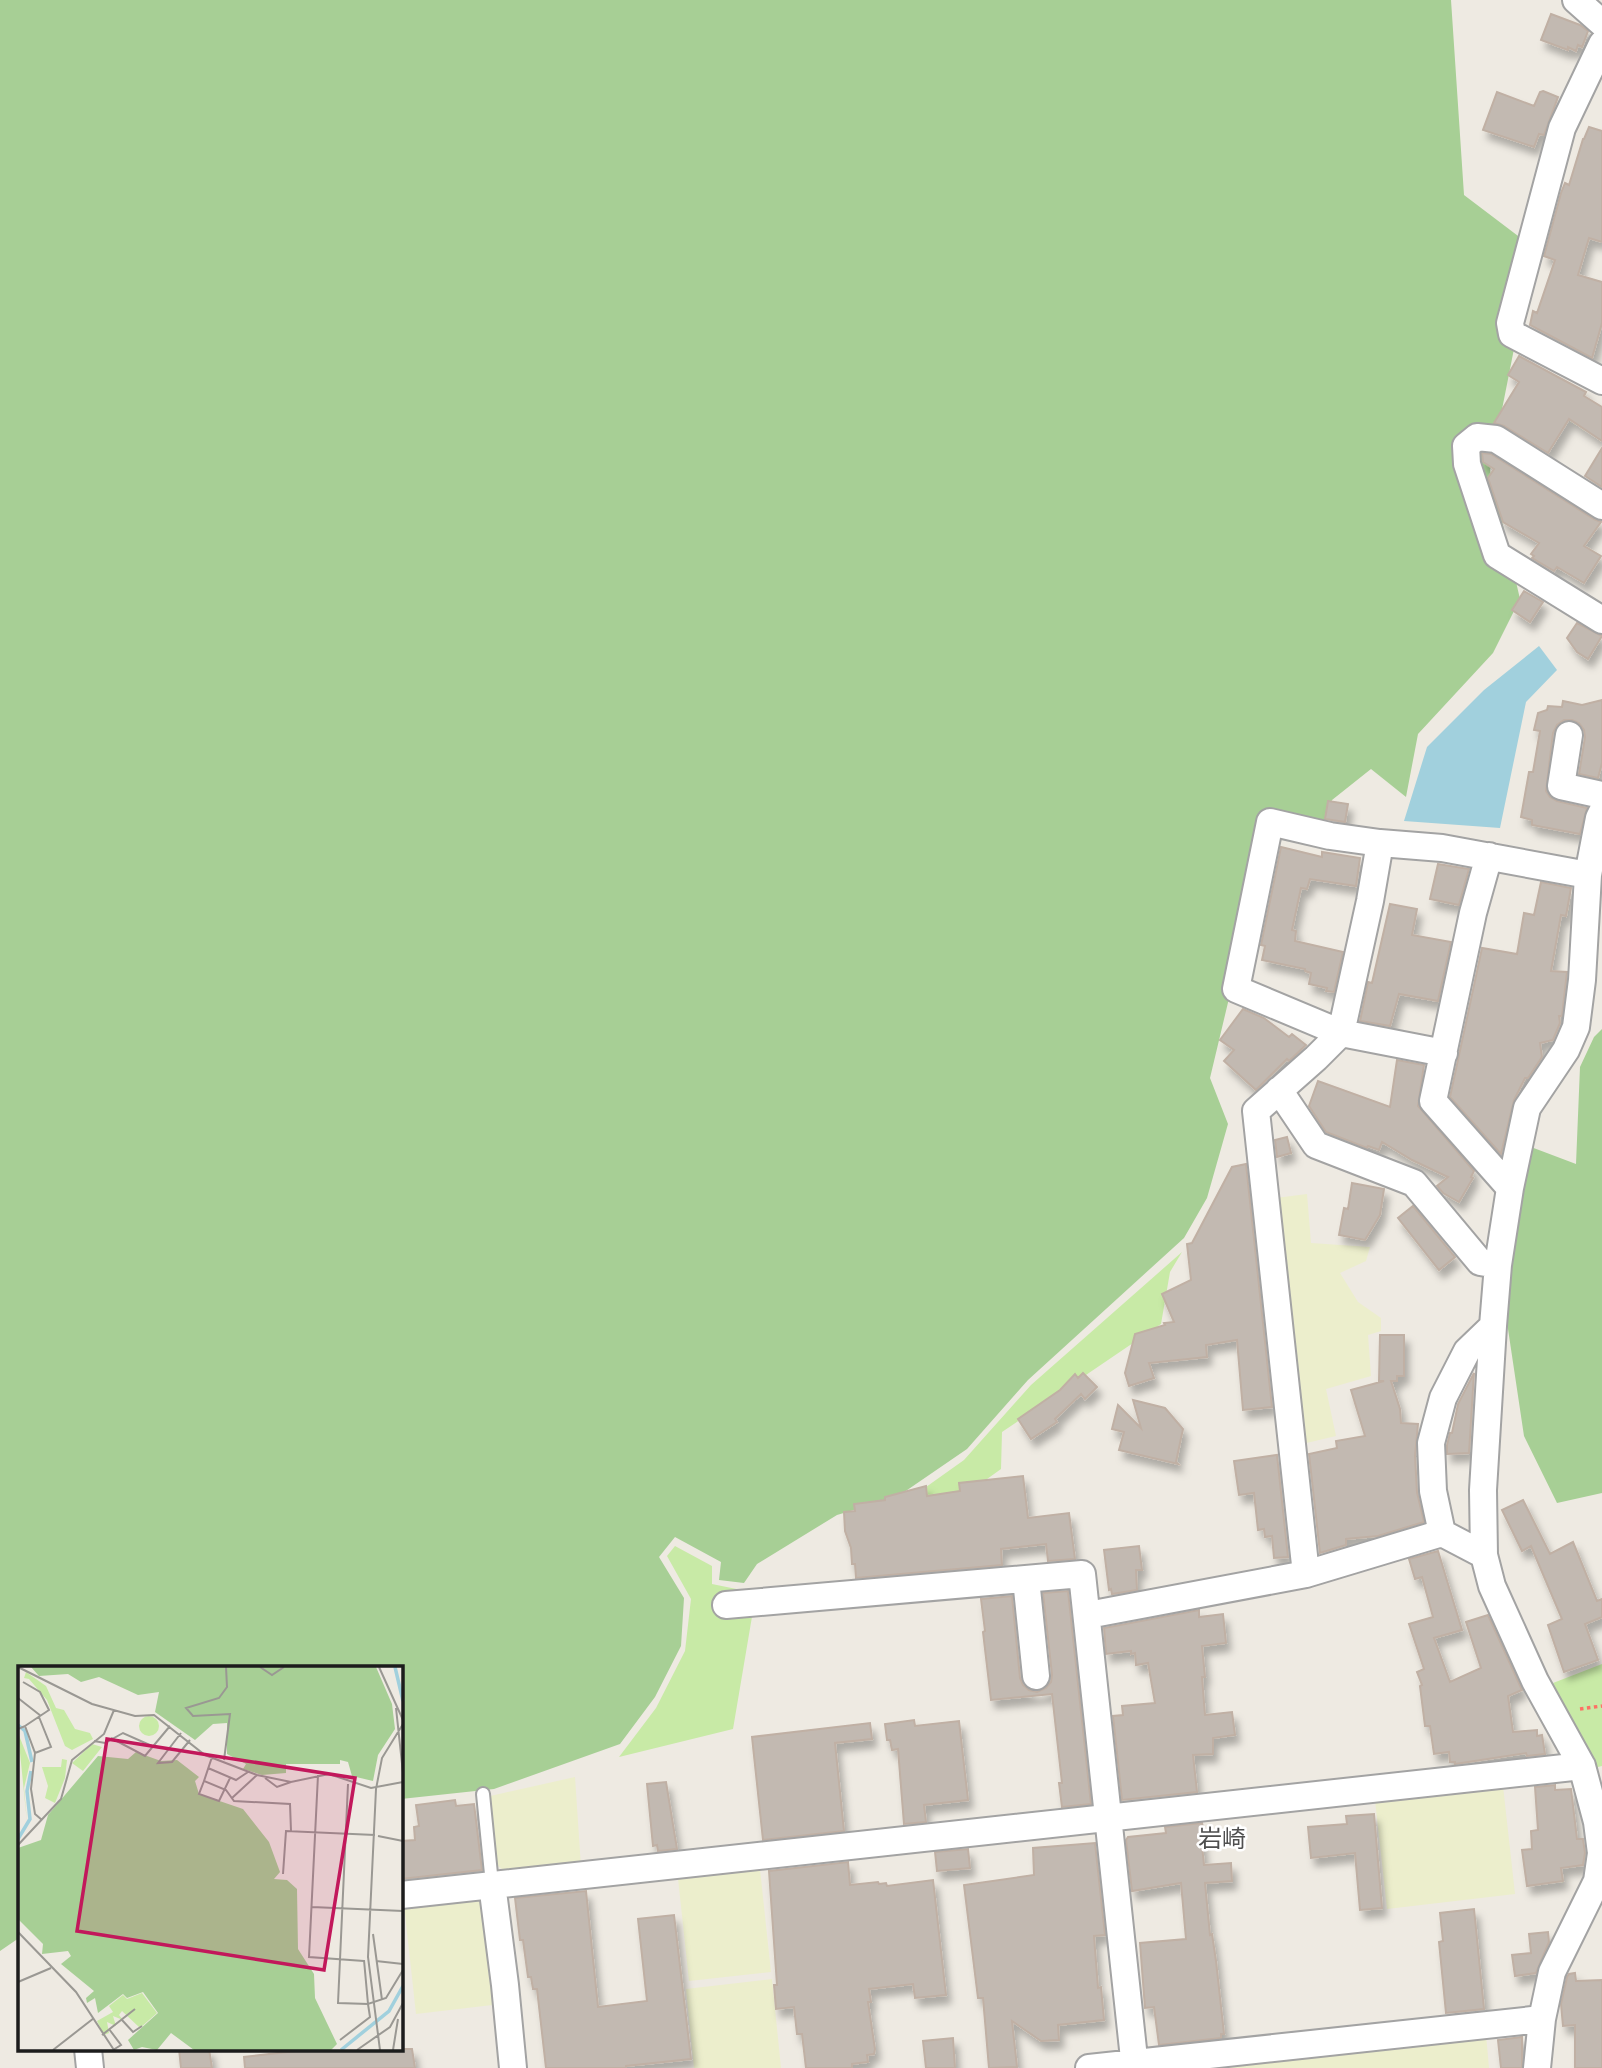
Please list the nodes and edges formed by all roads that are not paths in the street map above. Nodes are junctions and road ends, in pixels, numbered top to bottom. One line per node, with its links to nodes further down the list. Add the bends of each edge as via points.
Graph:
1 (1576, 0): 2 (street)
2 (1602, 23)
3 (1602, 44): 4 (street, via 1562,128 1510,323 1512,334)
4 (1601, 374)
5 (1602, 506): 6 (street, via 1496,439 1477,436 1466,446 1467,464 1497,555)
6 (1602, 620)
7 (1569, 735): 8 (street, via 1561,786)
8 (1602, 795)
9 (1602, 812): 12 (street)
10 (1380, 842): 11 (street); 14 (street); 14 (street, via 1270,822 1236,989)
11 (1489, 856): 12 (street); 15 (street)
12 (1588, 875): 13 (street)
13 (1592, 980): 17 (street, via 1566,1050 1527,1108)
14 (1340, 1033): 15 (street); 16 (street)
15 (1444, 1053): 17 (street, via 1433,1101)
16 (1279, 1090): 18 (street, via 1316,1144 1414,1183 1480,1262); 22 (street, via 1256,1111)
17 (1510, 1188): 18 (street)
18 (1498, 1265): 19 (street)
19 (1493, 1326): 20 (street, via 1466,1352 1443,1398 1432,1443 1433,1491); 21 (street, via 1483,1490)
20 (1442, 1533): 21 (street); 22 (street)
21 (1484, 1555): 27 (street, via 1492,1586 1535,1681)
22 (1306, 1574): 25 (street)
23 (1026, 1579): 24 (street); 25 (street, via 1082,1574); 26 (street)
24 (726, 1605)
25 (1088, 1615): 29 (street)
26 (1035, 1676)
27 (1581, 1766): 29 (street); 32 (street, via 1598,1822 1601,1853 1597,1881 1552,1972)
28 (483, 1794): 30 (lane)
29 (1110, 1818): 30 (street); 34 (street)
30 (492, 1884): 31 (street); 36 (street)
31 (402, 1895)
32 (1542, 2020): 34 (street); 38 (street)
33 (88, 2050): 35 (street)
34 (1135, 2066): 37 (street)
35 (90, 2068)
36 (513, 2068)
37 (1089, 2068)
38 (1537, 2068)

